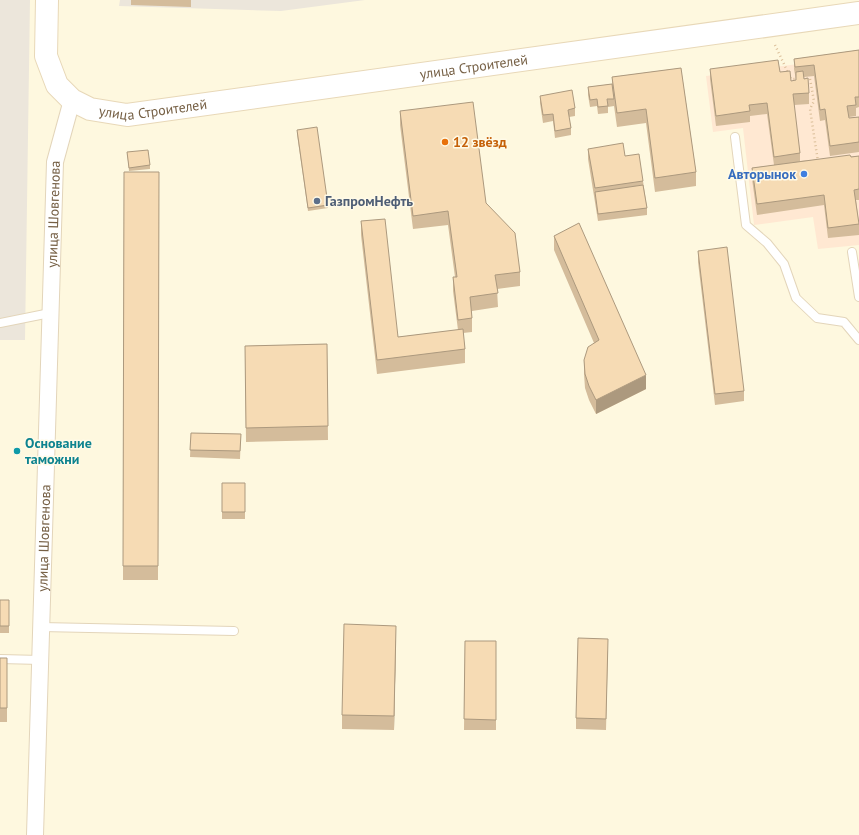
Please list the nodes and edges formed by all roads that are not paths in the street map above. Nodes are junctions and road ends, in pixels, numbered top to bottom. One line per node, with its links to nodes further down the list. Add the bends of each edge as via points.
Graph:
1 (48, 0): 3 (street, via 46,56 57,85)
2 (859, 13): 3 (street, улица Строителей, via 127,115)
3 (81, 105): 7 (street, улица Шовгенова, via 55,162)
4 (735, 137): 9 (lane, via 746,224 767,243 784,264 796,298 817,318 844,322)
5 (852, 252): 6 (lane)
6 (859, 298)
7 (50, 313): 8 (lane); 10 (street, улица Шовгенова)
8 (0, 323)
9 (859, 340)
10 (41, 627): 11 (lane); 13 (street, улица Шовгенова)
11 (234, 631)
12 (0, 660): 13 (lane)
13 (40, 660): 14 (street, улица Шовгенова)
14 (34, 835)

